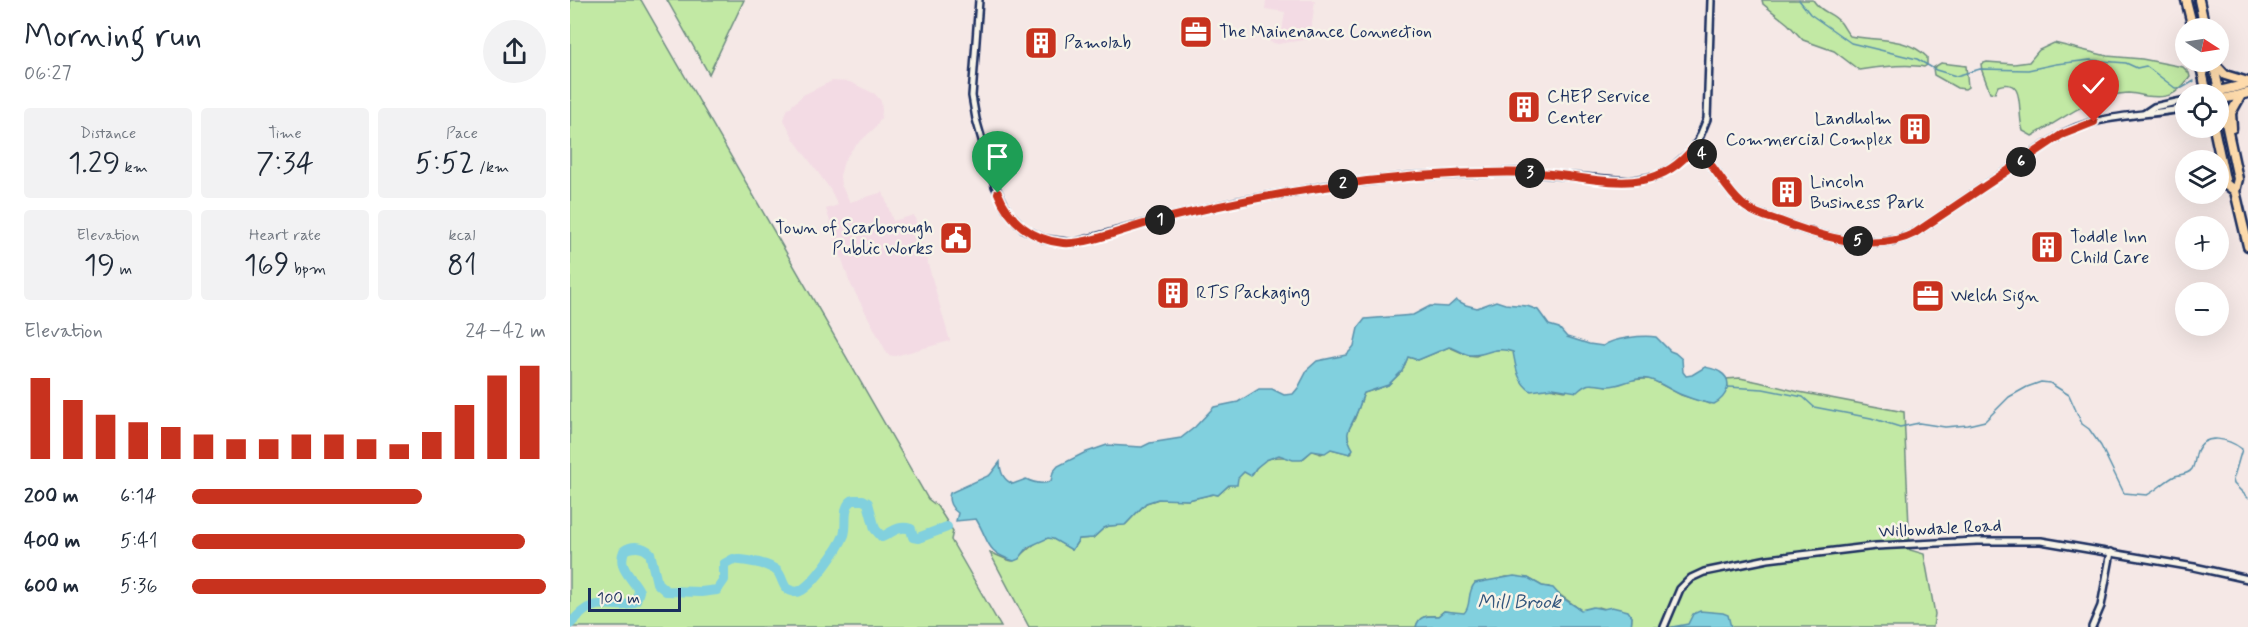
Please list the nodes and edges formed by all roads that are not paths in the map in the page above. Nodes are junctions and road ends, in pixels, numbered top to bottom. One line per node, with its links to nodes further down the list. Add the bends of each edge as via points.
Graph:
1 (979, 0): 17 (street, via 972,96 995,186 1015,221 1029,233 1057,242 1082,241 1264,196 1412,176 1517,172 1639,181 1669,170)
2 (1711, 0): 17 (street, via 1709,111)
3 (2186, 0): 5 (main road)
4 (2199, 0): 6 (main road)
5 (2190, 18)
6 (2203, 18)
7 (2222, 72): 8 (main road)
8 (2248, 83): 9 (main road)
9 (2229, 92)
10 (2244, 94): 11 (main road); 18 (main road, via 2230,118 2239,162)
11 (2229, 96)
12 (2175, 102): 14 (street)
13 (2175, 110): 14 (street)
14 (2145, 113): 17 (street, via 2094,122 2065,132 1915,233 1887,242 1817,234 1754,212 1737,199)
15 (2216, 138): 19 (main road, via 2226,184)
16 (2229, 138): 18 (main road)
17 (1694, 147)
18 (2236, 169): 19 (main road)
19 (2235, 191): 20 (main road)
20 (2248, 246)
21 (2111, 552): 22 (street, Willowdale Road); 23 (street, Willowdale Road, via 2041,541 1987,541 1868,547 1768,559 1721,567 1691,578 1677,594); 24 (street, via 2101,606)
22 (2248, 579)
23 (1664, 627)
24 (2092, 627)

